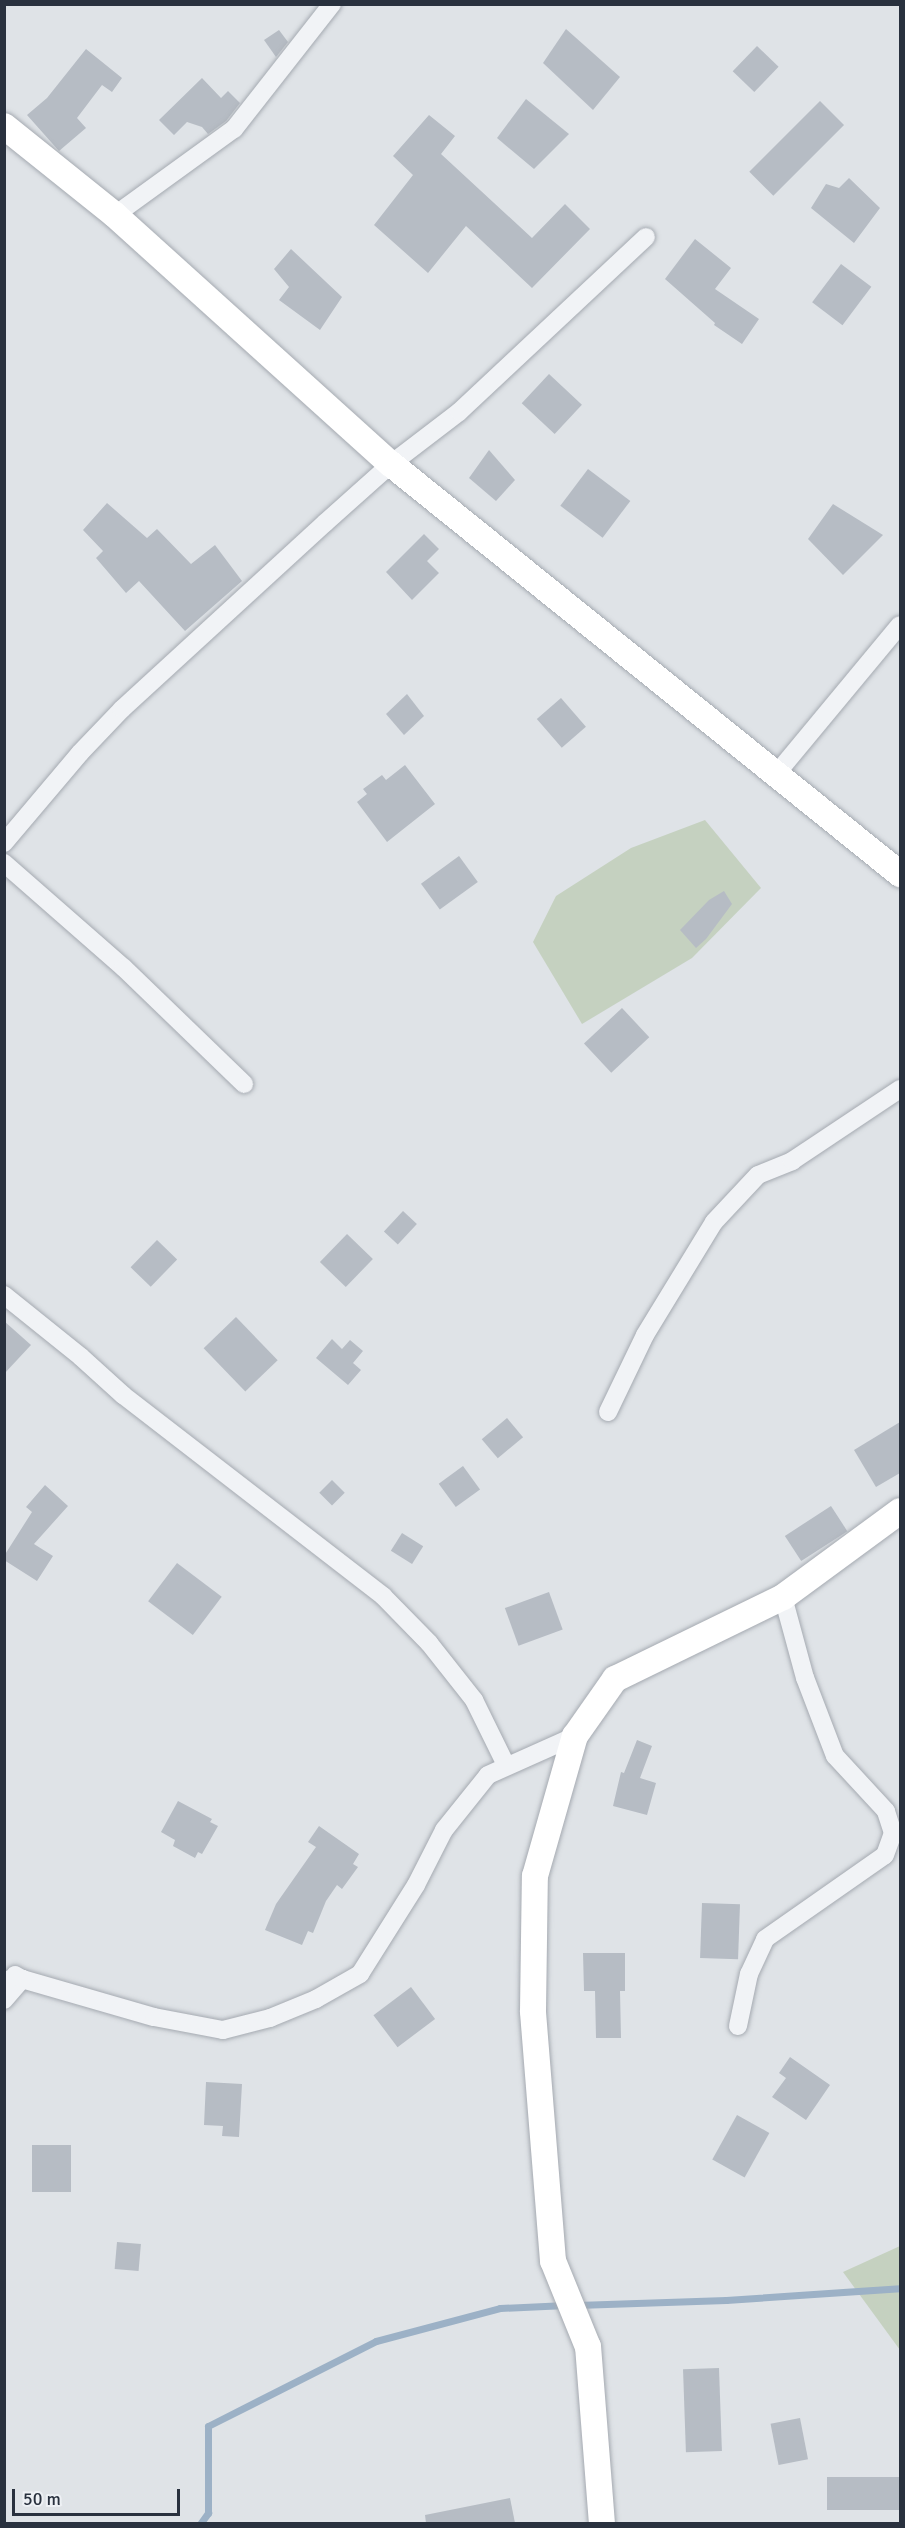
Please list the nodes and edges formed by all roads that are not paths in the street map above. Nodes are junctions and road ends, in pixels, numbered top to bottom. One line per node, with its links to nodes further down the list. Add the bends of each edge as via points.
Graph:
1 (332, 4): 3 (street, via 234,129)
2 (4, 126): 3 (main road)
3 (115, 215): 5 (main road)
4 (646, 237): 5 (street, via 459,412)
5 (391, 464): 7 (main road); 8 (street, via 122,710)
6 (900, 625): 7 (street)
7 (777, 773): 10 (main road)
8 (4, 843)
9 (4, 863): 11 (street, via 124,968)
10 (900, 874)
11 (244, 1084)
12 (900, 1089): 14 (street, via 792,1161 758,1174 722,1214 645,1335)
13 (4, 1296): 18 (street, via 123,1395 383,1596 429,1643 474,1700)
14 (608, 1412)
15 (900, 1511): 16 (main road)
16 (783, 1597): 17 (main road, via 615,1679); 22 (street, via 805,1678 835,1756 886,1811 893,1833 885,1855 765,1940 749,1974)
17 (575, 1736): 18 (street); 23 (main road, via 535,1876 533,2011 553,2261 588,2347)
18 (506, 1765): 20 (street, via 488,1775 444,1830 416,1885 360,1974 316,2000 270,2018 223,2030 154,2017)
19 (4, 1969): 20 (street)
20 (13, 1979): 21 (street)
21 (4, 2000)
22 (738, 2026)
23 (602, 2523)

